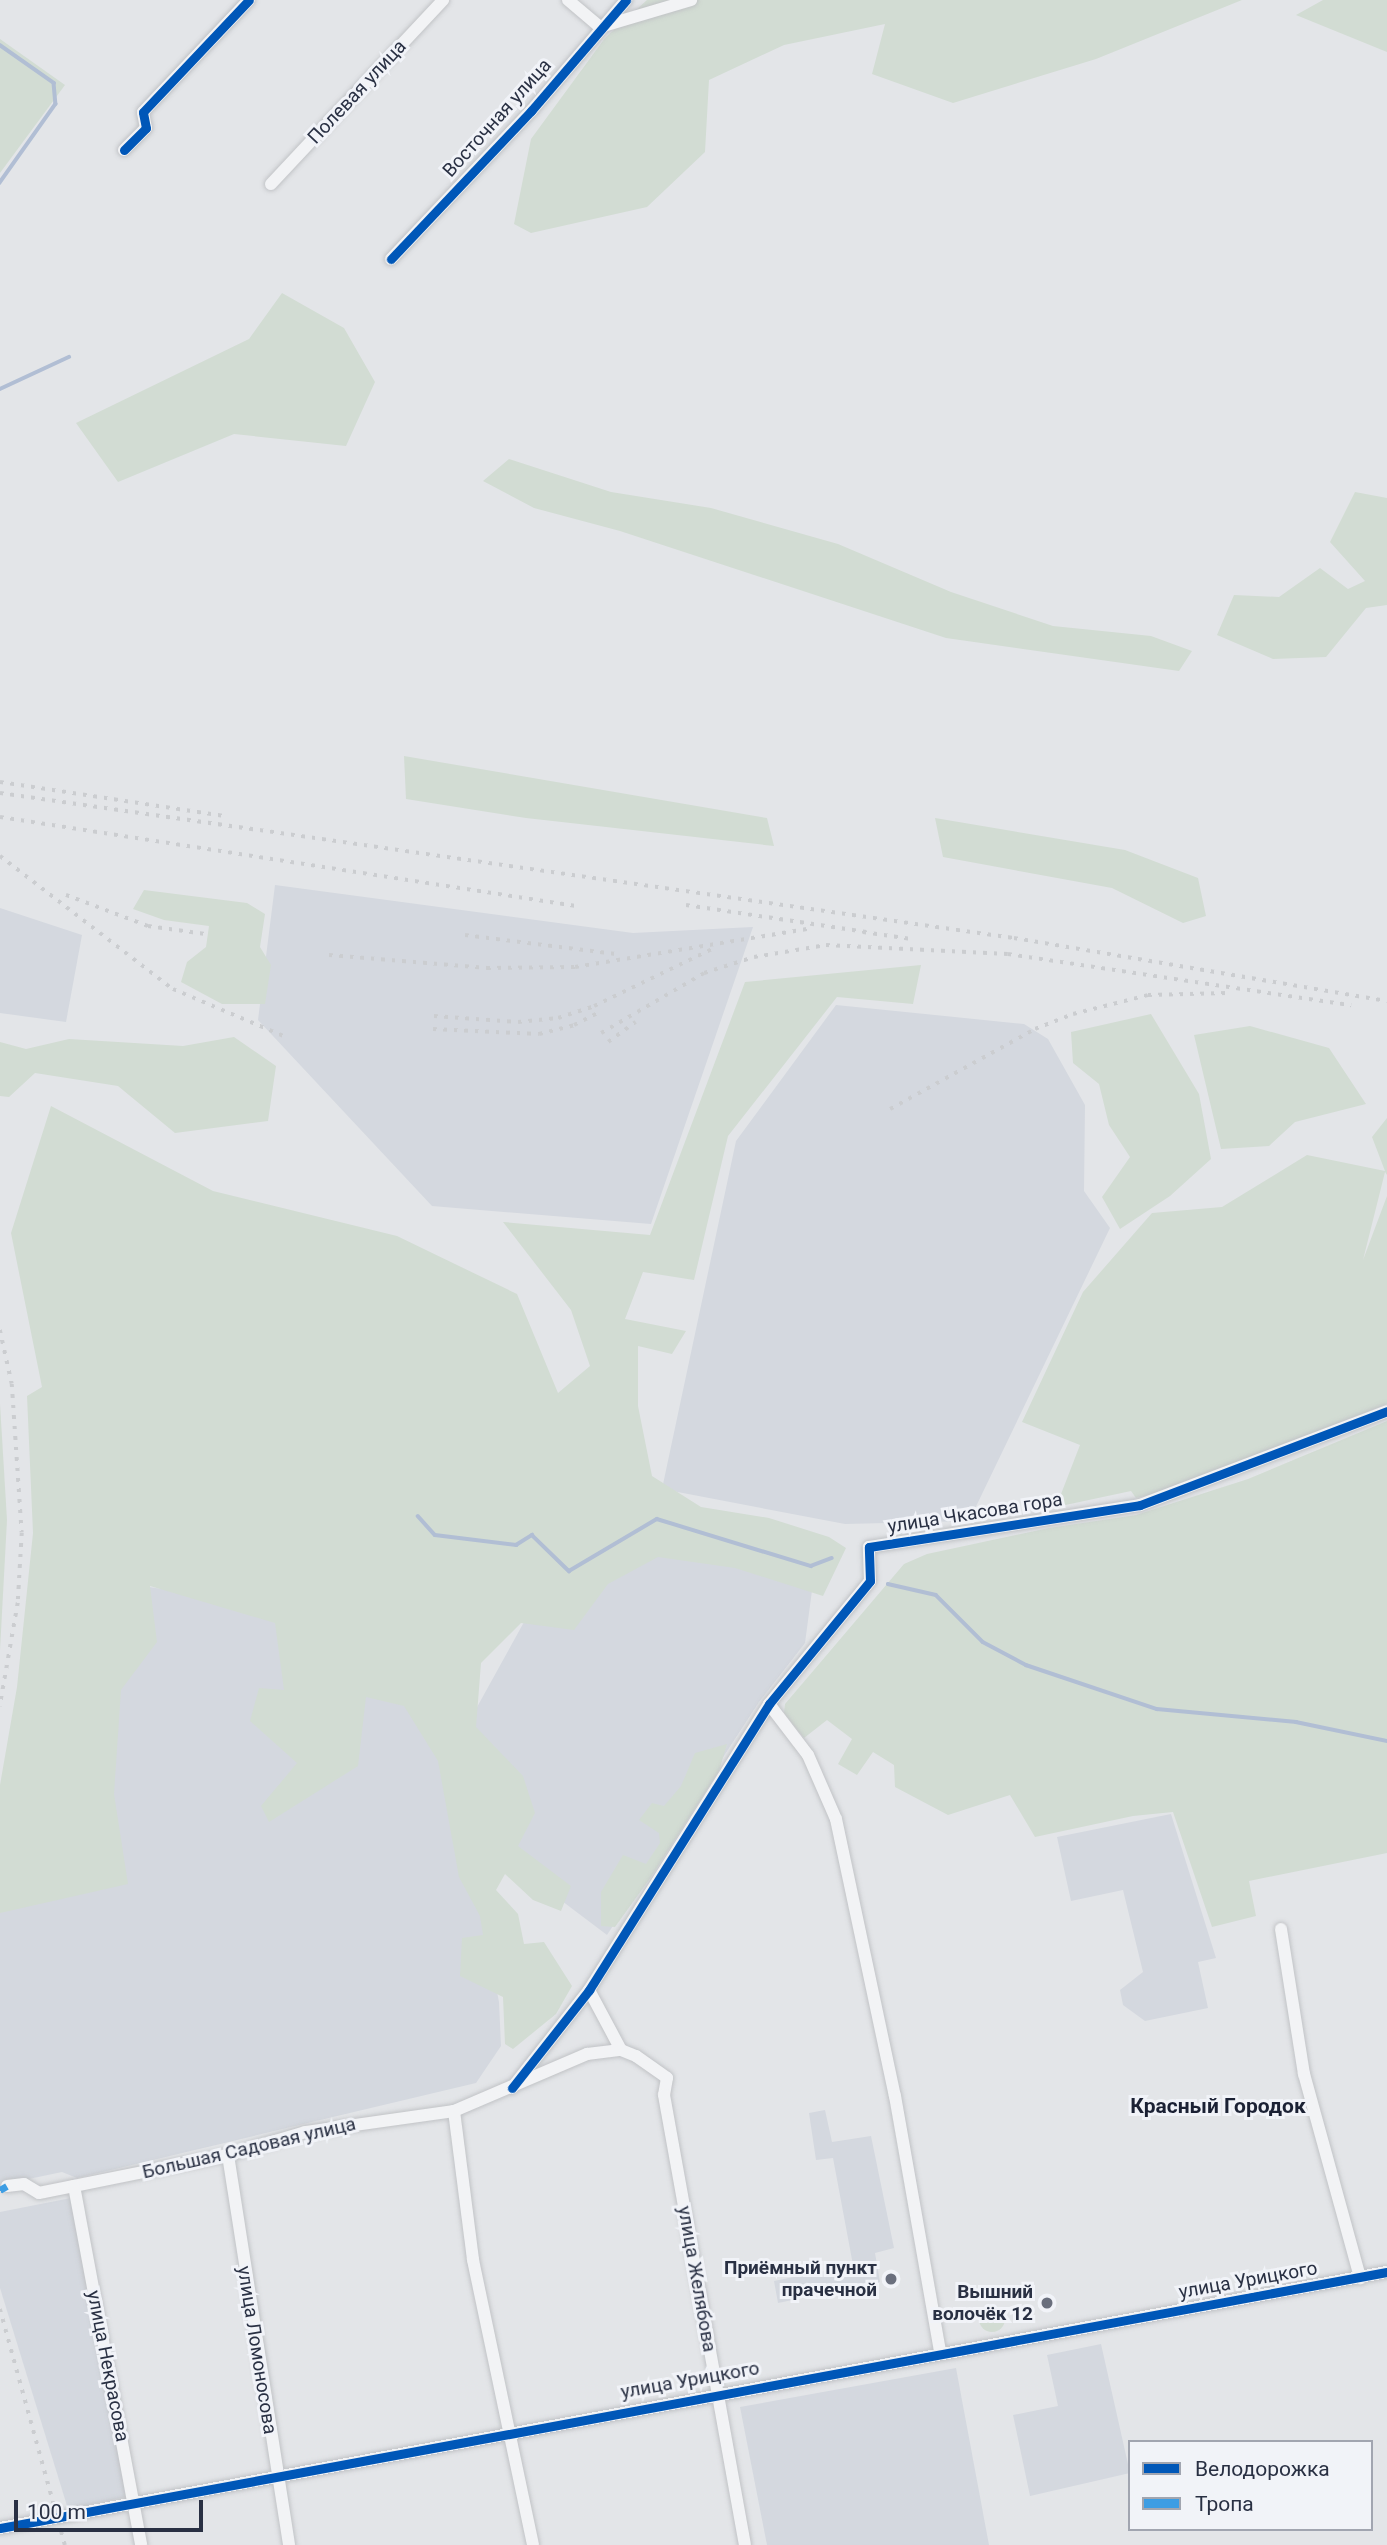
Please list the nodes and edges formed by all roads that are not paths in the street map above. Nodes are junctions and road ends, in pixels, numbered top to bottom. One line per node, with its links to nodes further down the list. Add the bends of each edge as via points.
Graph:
1 (249, 0): 7 (street, via 143,112 146,128)
2 (443, 0): 8 (street, Полевая улица)
3 (568, 0): 6 (street)
4 (626, 0): 6 (street, Восточная улица)
5 (691, 0): 6 (street)
6 (600, 27): 9 (street, Восточная улица, via 531,111)
7 (124, 150)
8 (271, 184)
9 (391, 259)
10 (1387, 1411): 11 (street, улица Чкасова гора, via 1140,1505 869,1547 870,1581)
11 (769, 1704): 13 (street, улица Чкасова гора); 22 (street, via 808,1755 836,1819 895,2096)
12 (1281, 1928): 21 (street, via 1304,2074)
13 (589, 1990): 14 (street); 15 (street, улица Чкасова гора)
14 (621, 2050): 15 (street, Большая Садовая улица, via 587,2054); 23 (street, улица Желябова, via 667,2078 664,2095)
15 (512, 2088): 16 (street, Большая Садовая улица)
16 (454, 2111): 17 (street, Большая Садовая улица, via 305,2132); 24 (street, via 472,2260)
17 (228, 2155): 19 (street, Большая Садовая улица); 25 (street, улица Ломоносова)
18 (7, 2186): 19 (street, Большая Садовая улица, via 23,2184 39,2193)
19 (74, 2186): 26 (street, улица Некрасова)
20 (1387, 2272): 21 (street, улица Урицкого)
21 (1360, 2278): 22 (street, улица Урицкого)
22 (940, 2353): 23 (street, улица Урицкого)
23 (718, 2393): 24 (street, улица Урицкого); 31 (street, улица Желябова)
24 (510, 2433): 25 (street, улица Урицкого); 30 (street)
25 (276, 2474): 26 (street, улица Урицкого); 29 (street, улица Ломоносова)
26 (134, 2500): 27 (street, улица Урицкого); 28 (street, улица Некрасова)
27 (0, 2528)
28 (141, 2545)
29 (289, 2545)
30 (533, 2545)
31 (746, 2545)

